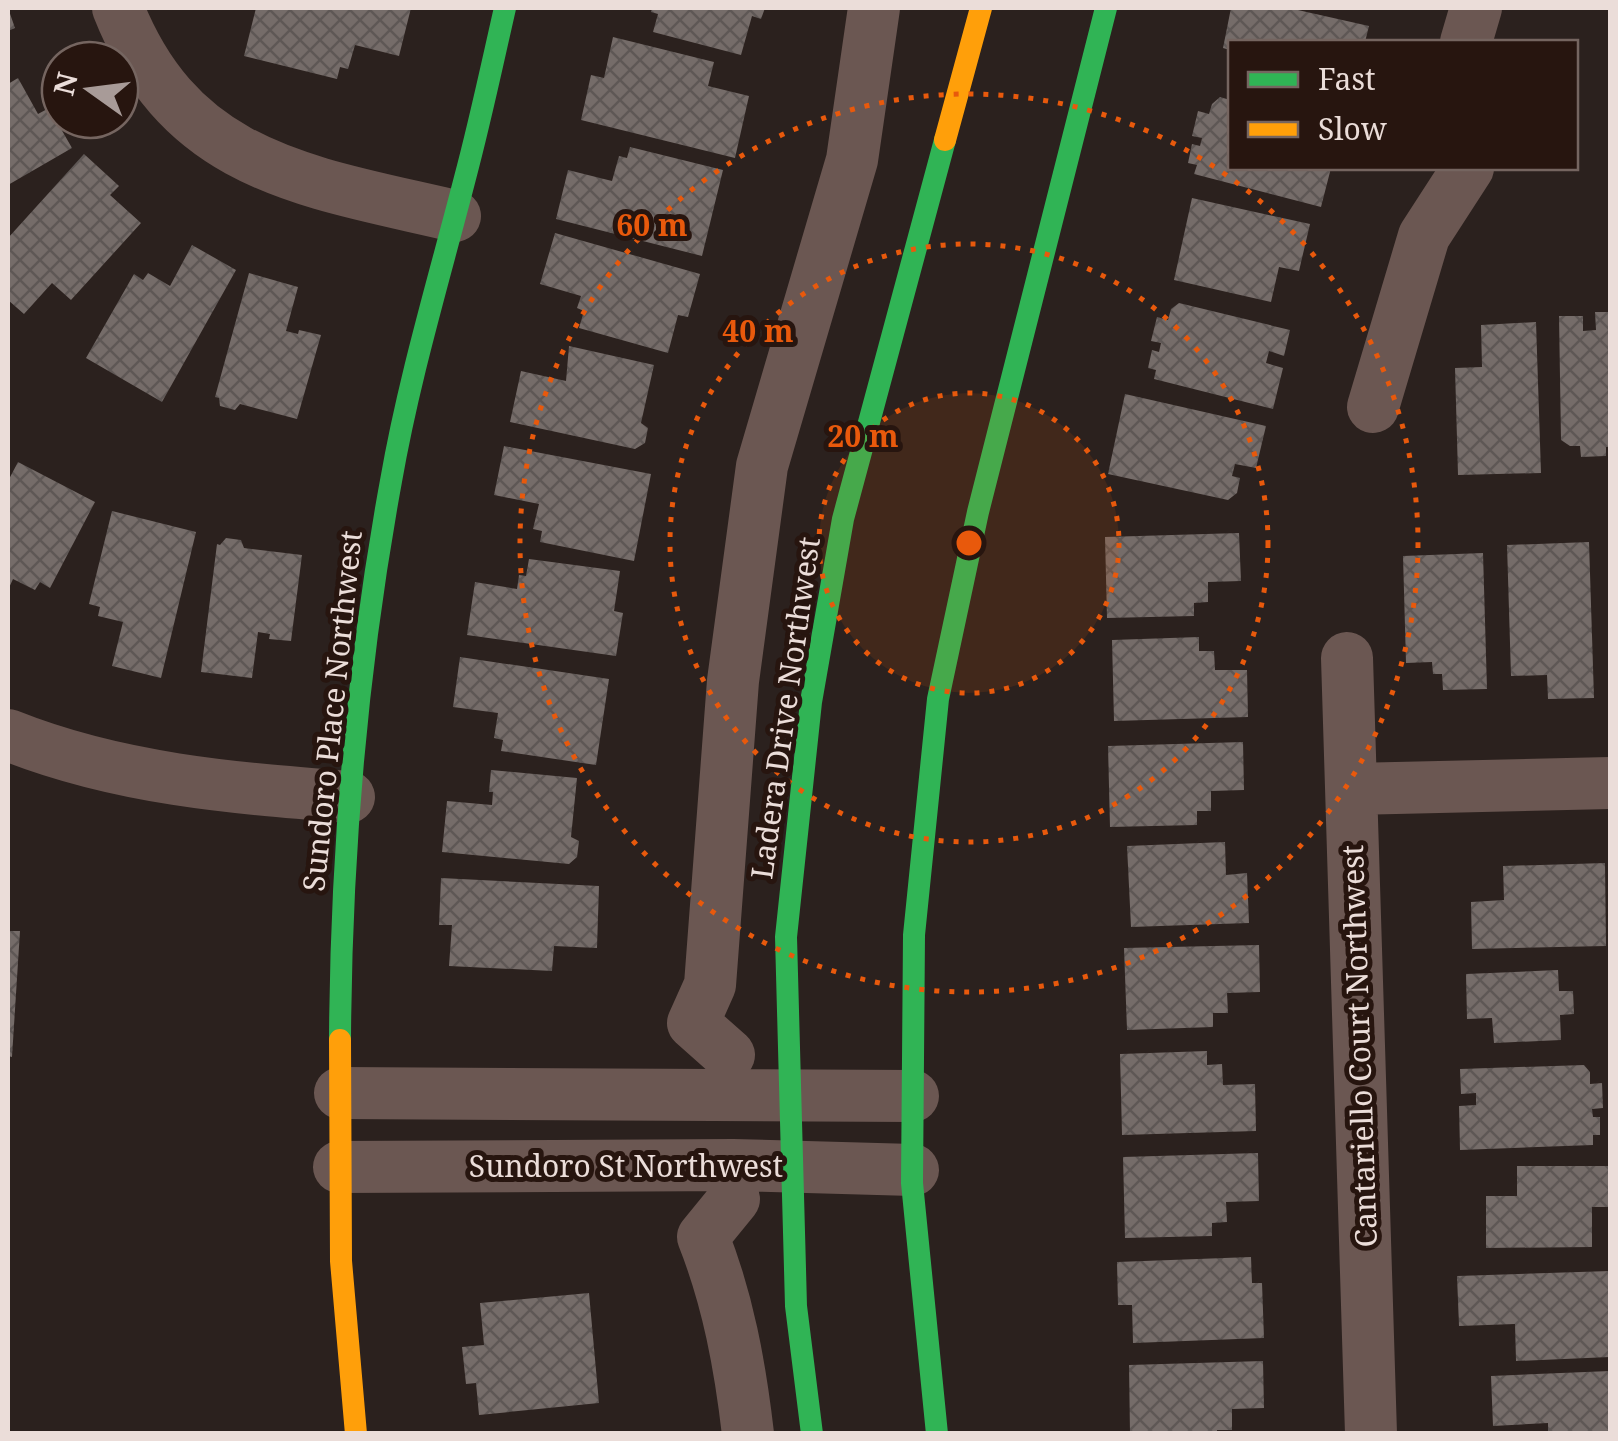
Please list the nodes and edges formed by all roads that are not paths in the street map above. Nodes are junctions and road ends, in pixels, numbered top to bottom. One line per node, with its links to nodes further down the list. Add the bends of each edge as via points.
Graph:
1 (118, 8): 9 (street, via 170,96 233,150 315,183)
2 (505, 8): 9 (main road, Sundoro Place Northwest)
3 (874, 8): 16 (street, via 852,160 762,466 740,622 710,985 694,1023)
4 (981, 8): 18 (main road, Ladera Drive Northwest, via 843,519 811,702 786,937)
5 (1106, 8): 19 (main road, via 978,512 938,699 914,935)
6 (1476, 8): 7 (street)
7 (1467, 40)
8 (1467, 170): 10 (street, via 1424,236)
9 (455, 216): 15 (main road, Sundoro Place Northwest, via 391,479)
10 (1372, 408)
11 (1347, 658): 14 (street, Cantariello Court Northwest)
12 (8, 735): 15 (street, via 85,763 145,775)
13 (1610, 783): 14 (street)
14 (1352, 789): 28 (street, Cantariello Court Northwest)
15 (349, 797): 17 (main road, Sundoro Place Northwest)
16 (729, 1055)
17 (340, 1094): 18 (street); 20 (main road, Sundoro Place Northwest)
18 (790, 1095): 19 (street); 21 (main road, Ladera Drive Northwest)
19 (914, 1096): 22 (main road)
20 (339, 1167): 21 (street, Sundoro St Northwest); 24 (main road, Sundoro Place Northwest)
21 (793, 1167): 22 (street, Sundoro St Northwest); 26 (main road, Ladera Drive Northwest, via 796,1306)
22 (913, 1170): 27 (main road)
23 (734, 1198): 25 (street, via 703,1236 721,1281)
24 (356, 1434)
25 (748, 1434)
26 (812, 1434)
27 (937, 1434)
28 (1371, 1434)

